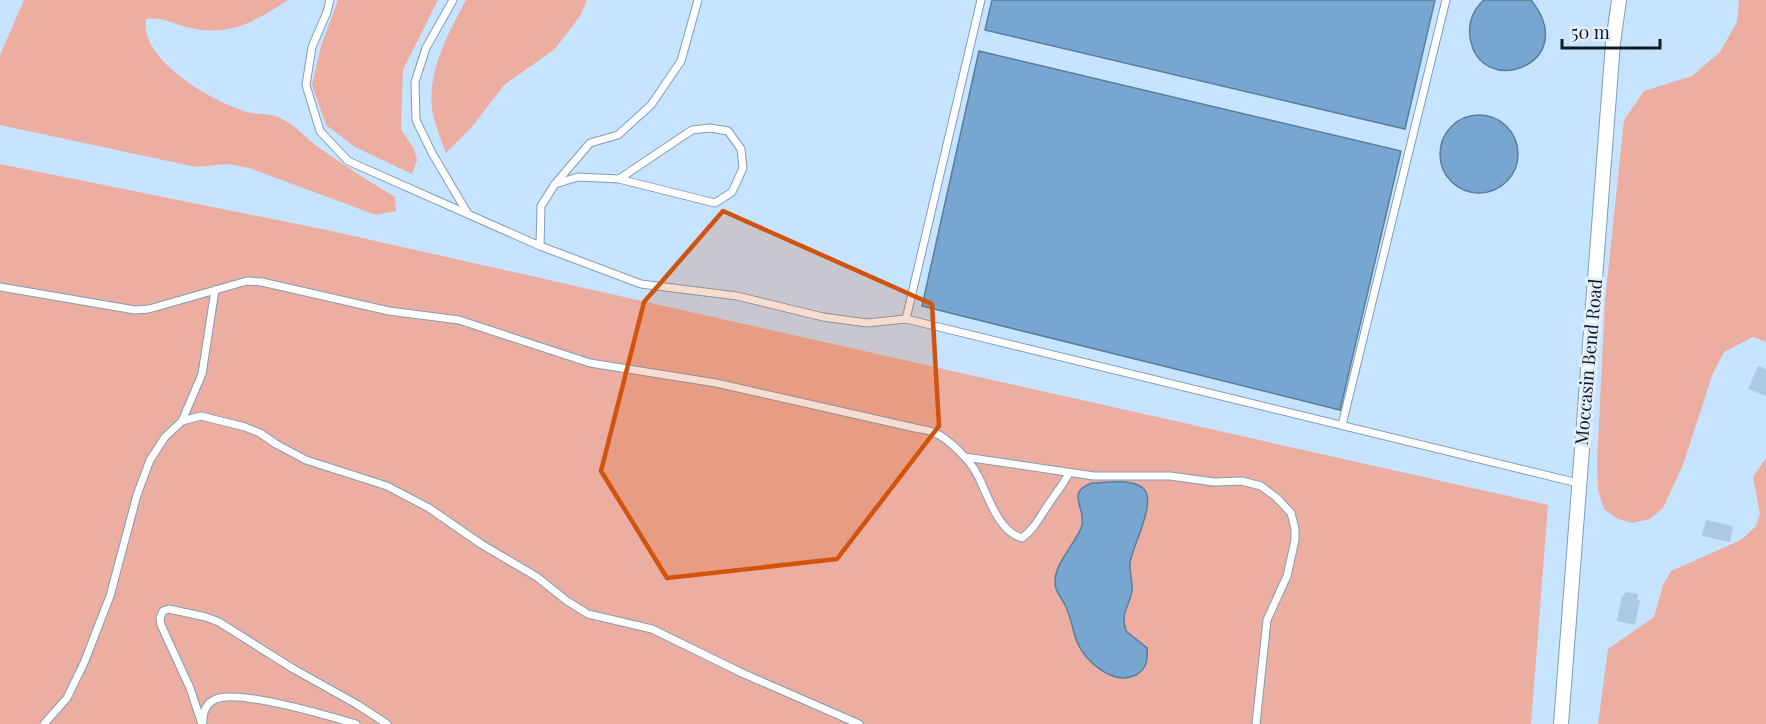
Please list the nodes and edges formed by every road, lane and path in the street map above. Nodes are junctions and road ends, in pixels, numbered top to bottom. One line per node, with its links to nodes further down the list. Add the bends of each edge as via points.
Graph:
1 (330, 0): 9 (lane, via 312,47 306,85 320,131 348,161)
2 (453, 0): 9 (lane, via 426,48 415,82 416,120)
3 (698, 0): 8 (lane, via 681,61 651,105 618,135 590,143)
4 (981, 0): 13 (lane)
5 (1446, 0): 15 (lane)
6 (1619, 0): 18 (street, Moccasin Bend Road)
7 (619, 179): 7 (lane, via 715,202 732,192 743,168 741,149 728,131 692,130); 8 (lane, via 578,177)
8 (555, 184): 10 (lane, via 542,206)
9 (468, 214): 10 (lane)
10 (540, 246): 13 (lane, via 641,284 737,296 823,317 867,323)
11 (0, 287): 12 (lane, via 135,310)
12 (215, 290): 14 (lane, via 202,374); 16 (lane, via 247,281 262,282 389,310 459,320 590,363 716,383 934,433)
13 (906, 319): 15 (lane)
14 (182, 421): 19 (lane, via 165,436 150,460 97,630 76,682); 23 (lane, via 201,416 245,428 306,460 387,486 429,508 588,614 652,629)
15 (1342, 425): 18 (lane)
16 (965, 457): 17 (lane); 17 (lane, via 1003,523 1014,536 1022,538 1039,520)
17 (1069, 473): 24 (lane, via 1252,482 1277,498 1291,513 1295,529 1293,551 1284,585 1267,620)
18 (1578, 483): 25 (street, Moccasin Bend Road)
19 (46, 723)
20 (202, 724): 21 (lane, via 209,704 233,697 281,704); 22 (lane, via 161,625 163,611 169,609 219,622)
21 (356, 724)
22 (387, 724)
23 (860, 724)
24 (1256, 724)
25 (1561, 724)

